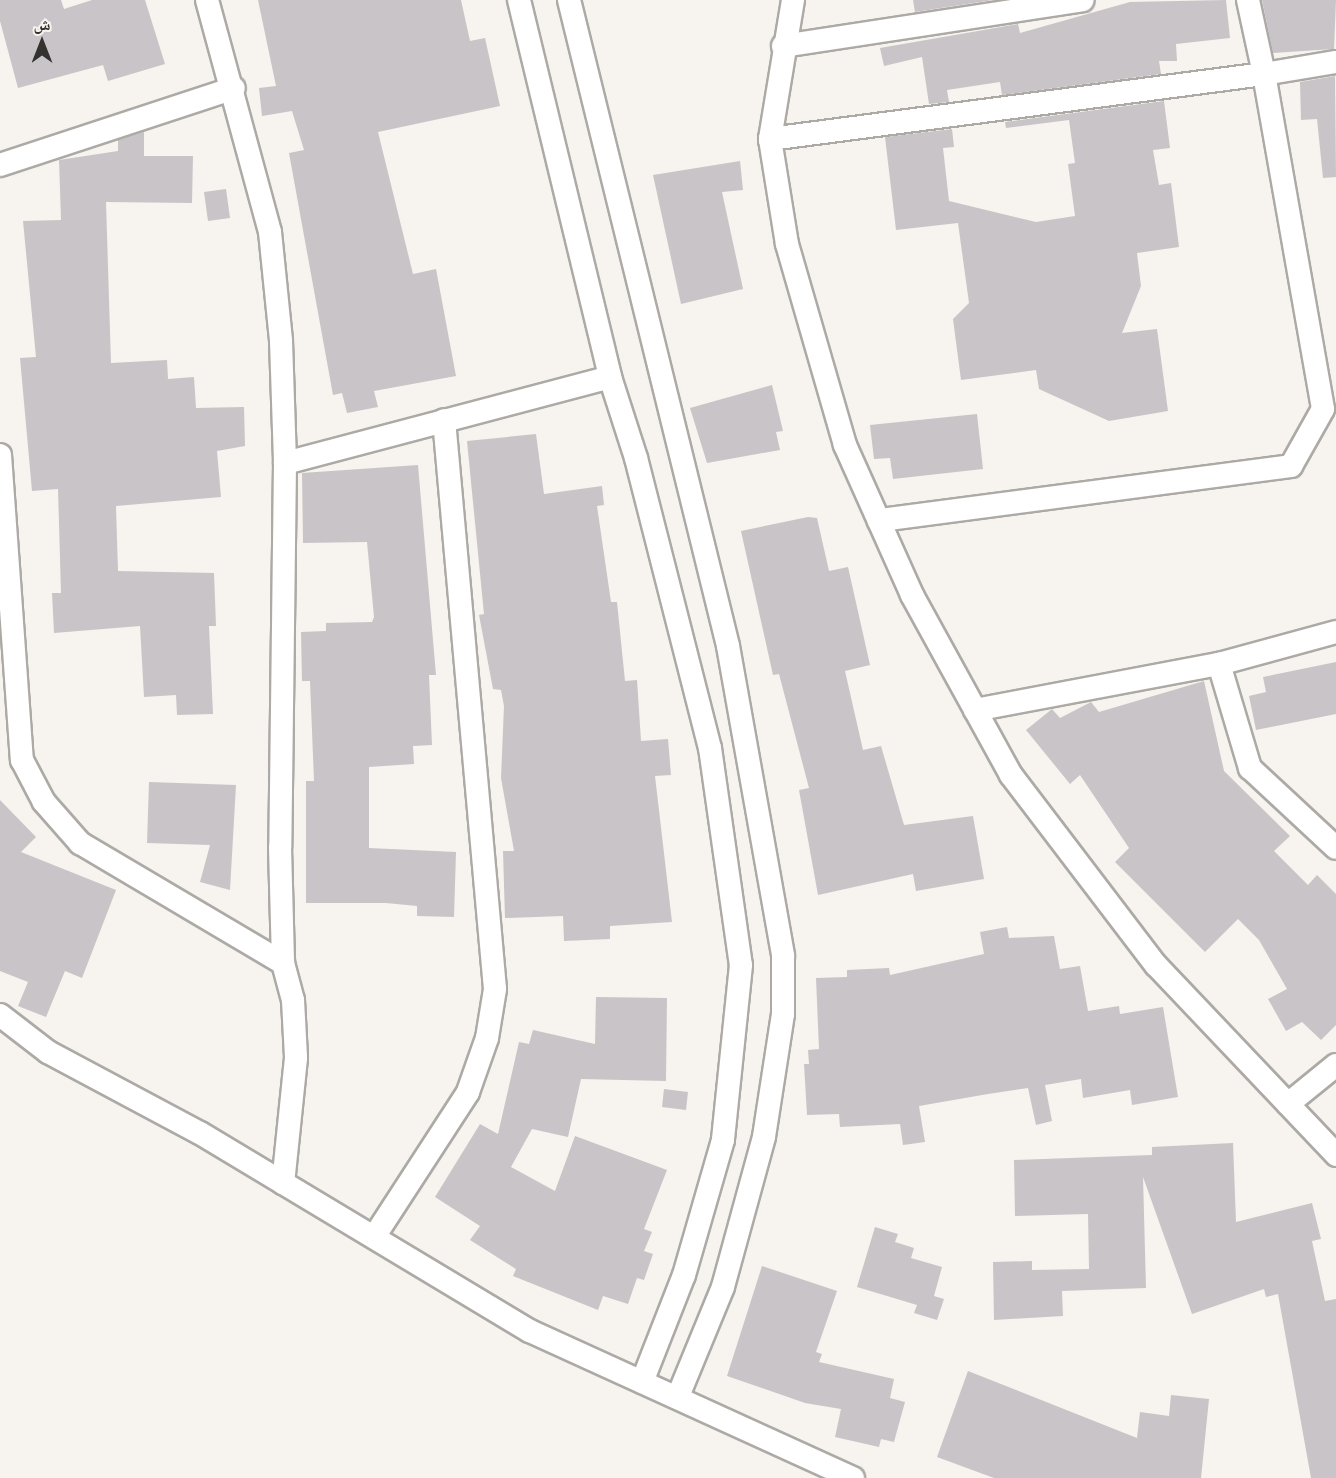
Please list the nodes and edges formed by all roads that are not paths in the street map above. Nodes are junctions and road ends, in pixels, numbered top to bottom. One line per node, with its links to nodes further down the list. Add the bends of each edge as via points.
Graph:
1 (207, 0): 11 (street)
2 (519, 0): 14 (street)
3 (569, 0): 31 (street, via 728,646 783,956 783,1014 764,1137 723,1287)
4 (794, 0): 8 (street)
5 (1082, 0): 7 (street)
6 (1248, 0): 10 (street)
7 (1051, 3): 8 (street)
8 (783, 46): 12 (street)
9 (1336, 62): 10 (street)
10 (1264, 74): 12 (street); 18 (street, via 1323,410 1291,466)
11 (234, 88): 13 (street); 17 (street, via 270,232)
12 (770, 139): 18 (street, via 787,244 846,445)
13 (0, 165)
14 (610, 377): 15 (street); 30 (street, via 636,458 710,748 741,964 723,1140 684,1275)
15 (444, 420): 17 (street); 29 (street, via 495,989 487,1038 468,1092)
16 (0, 455): 23 (street, via 21,760 44,801 80,843)
17 (285, 463): 23 (street)
18 (879, 520): 21 (street, via 912,595)
19 (1336, 632): 20 (street)
20 (1219, 664): 21 (street); 22 (street, via 1250,768)
21 (975, 710): 26 (street, via 1011,775 1156,965)
22 (1336, 847)
23 (283, 963): 28 (street, via 293,1000 296,1058)
24 (0, 1015): 28 (street, via 48,1052)
25 (1336, 1065): 26 (street)
26 (1288, 1104): 27 (street)
27 (1336, 1155)
28 (283, 1183): 29 (street)
29 (374, 1237): 30 (street, via 530,1331)
30 (642, 1382): 31 (street)
31 (678, 1396): 32 (street)
32 (853, 1478)

